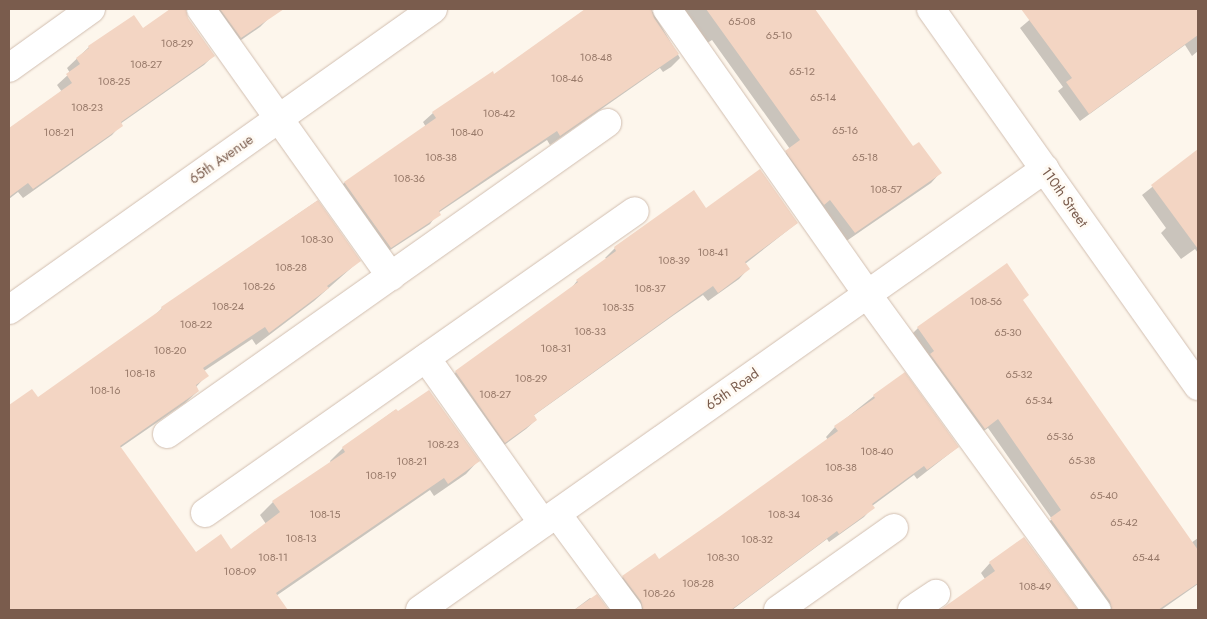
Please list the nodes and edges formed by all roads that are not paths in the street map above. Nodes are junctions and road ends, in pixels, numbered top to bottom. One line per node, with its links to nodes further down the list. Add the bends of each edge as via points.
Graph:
1 (91, 9): 6 (street)
2 (200, 9): 7 (street)
3 (432, 9): 7 (street, 65th Avenue)
4 (667, 9): 12 (street)
5 (931, 9): 9 (street, 110th Street)
6 (9, 68)
7 (278, 118): 11 (street); 13 (street, 65th Avenue)
8 (607, 123): 11 (street)
9 (1045, 169): 12 (street, 65th Road); 15 (street, 110th Street)
10 (635, 211): 14 (street)
11 (391, 276): 16 (street)
12 (867, 294): 18 (street, 65th Road); 25 (street)
13 (9, 310)
14 (426, 358): 17 (street); 18 (street)
15 (1198, 386)
16 (168, 434)
17 (205, 513)
18 (550, 518): 21 (street, 65th Road); 22 (street)
19 (894, 528): 23 (street)
20 (936, 594): 24 (street)
21 (420, 610)
22 (628, 610)
23 (778, 610)
24 (912, 610)
25 (1097, 610)

